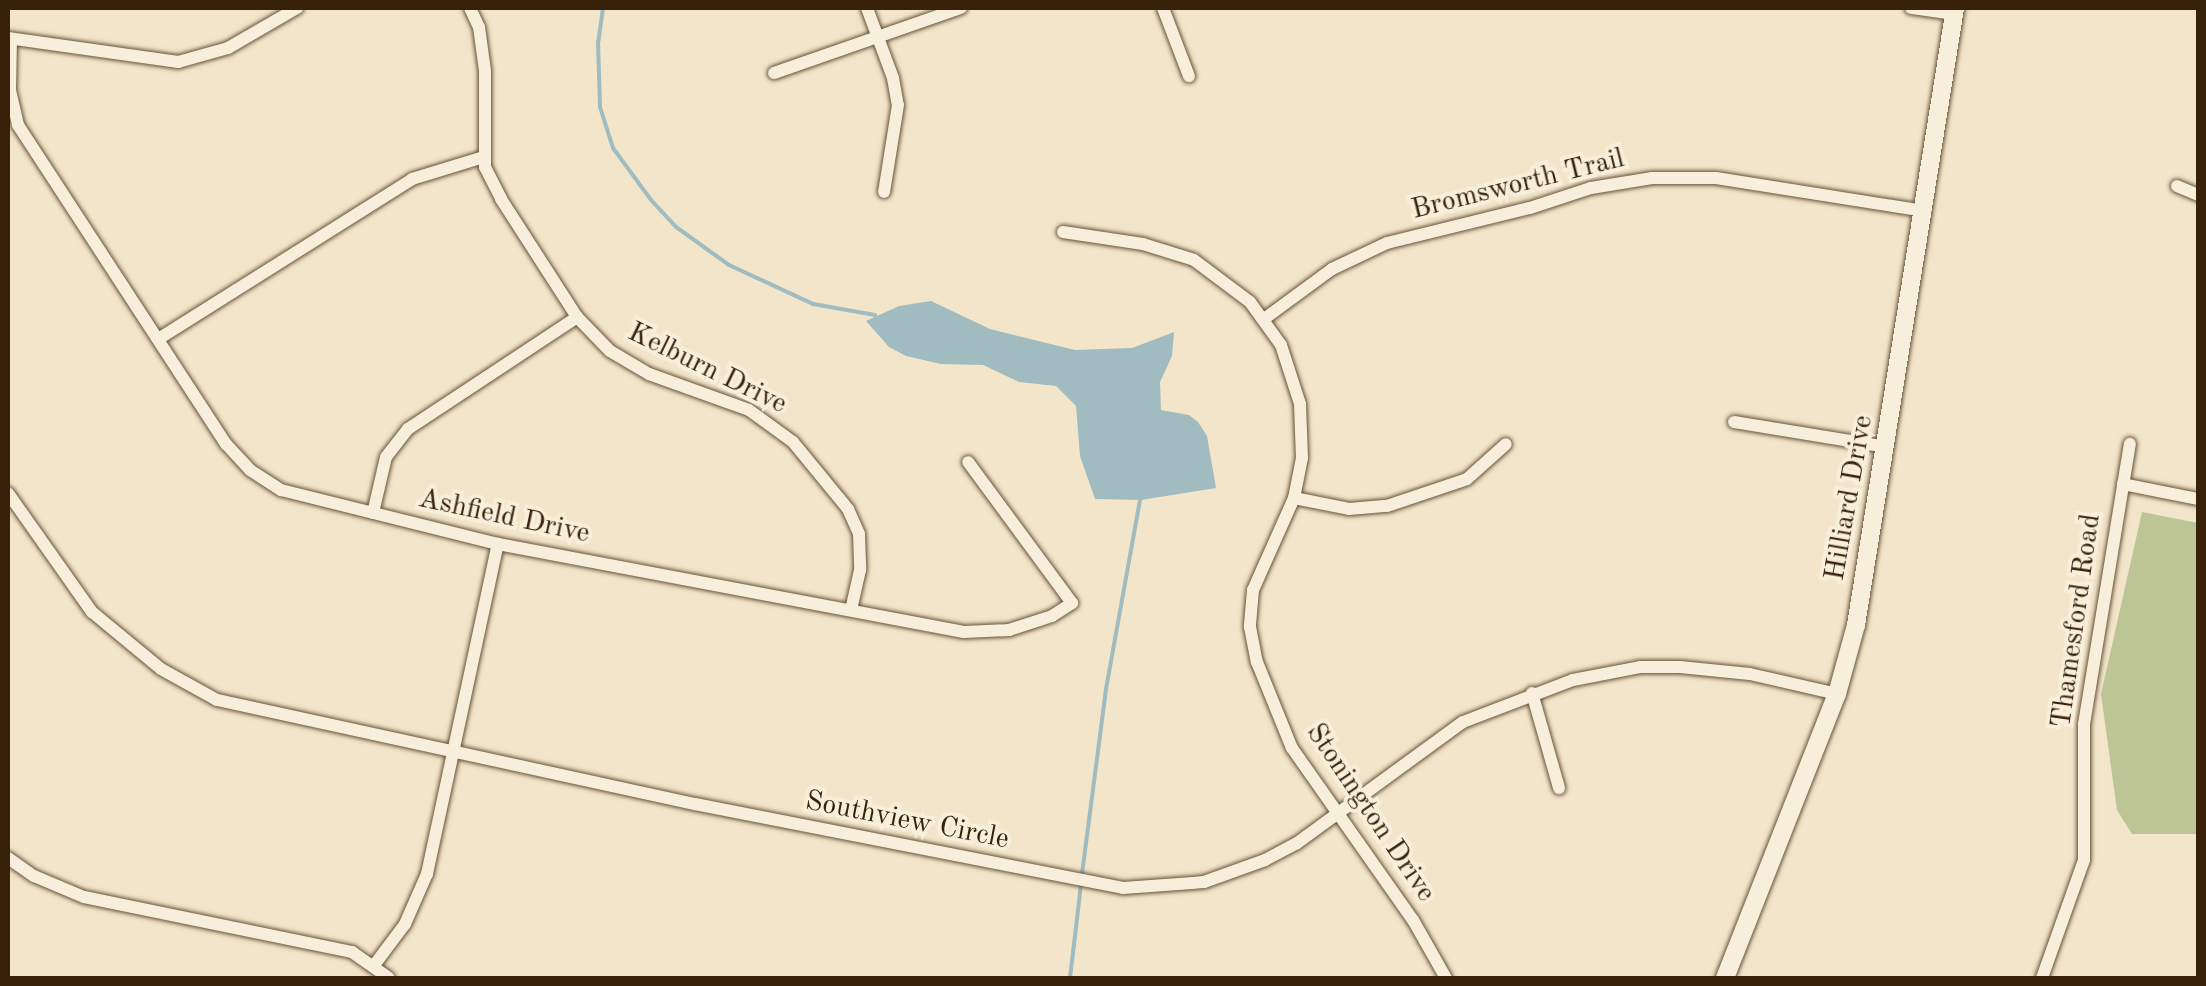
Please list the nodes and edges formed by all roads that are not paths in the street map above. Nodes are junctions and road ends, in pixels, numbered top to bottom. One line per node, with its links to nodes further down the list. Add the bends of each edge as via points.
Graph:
1 (297, 8): 9 (street, via 228,48 178,62)
2 (470, 8): 12 (street, Kelburn Drive, via 485,72)
3 (867, 8): 8 (street)
4 (961, 8): 8 (street)
5 (1163, 8): 11 (street)
6 (1911, 8): 7 (street)
7 (1955, 11): 16 (street, Hilliard Drive)
8 (878, 37): 10 (street); 14 (street, via 898,104)
9 (9, 38): 20 (street, Ashfield Drive, via 18,125)
10 (774, 73)
11 (1189, 76)
12 (484, 157): 18 (street, Kelburn Drive, via 501,199); 20 (street, via 412,180)
13 (2177, 186): 15 (street)
14 (884, 192)
15 (2198, 195)
16 (1925, 211): 19 (street, Bromsworth Trail, via 1716,178 1652,178 1387,243 1332,269); 24 (street, Hilliard Drive)
17 (1063, 232): 19 (street, Stonington Drive, via 1144,244 1194,260 1232,285)
18 (577, 317): 30 (street, via 408,428 386,457); 32 (street, Kelburn Drive, via 632,366 749,410 792,442 848,510 859,534)
19 (1264, 320): 28 (street, Stonington Drive, via 1292,368 1300,404 1302,458)
20 (160, 338): 30 (street, Ashfield Drive, via 226,444 250,470 298,496)
21 (1734, 422): 24 (street)
22 (1506, 444): 28 (street, via 1467,478 1388,506 1349,509)
23 (2130, 444): 26 (street, Thamesford Road)
24 (1887, 447): 34 (street, Hilliard Drive)
25 (968, 462): 32 (street, Ashfield Drive, via 1072,604 1035,623 991,632)
26 (2123, 484): 29 (street); 43 (street, Thamesford Road, via 2084,724 2084,860)
27 (8, 493): 35 (street, Southview Circle, via 92,612 192,688 234,705)
28 (1294, 498): 37 (street, Stonington Drive, via 1253,590 1252,645 1292,748)
29 (2198, 499)
30 (372, 513): 31 (street, Ashfield Drive)
31 (498, 544): 32 (street, Ashfield Drive); 35 (street)
32 (851, 610)
33 (1532, 693): 34 (street, Southview Circle, via 1640,667 1680,667); 36 (street); 37 (street, Southview Circle, via 1463,722)
34 (1837, 694): 42 (street, Hilliard Drive)
35 (452, 752): 37 (street, Southview Circle, via 1123,888 1177,887 1232,874); 39 (street, via 418,900)
36 (1559, 788)
37 (1337, 815): 41 (street, Stonington Drive)
38 (8, 858): 39 (street, via 84,897 352,952)
39 (375, 964): 40 (street)
40 (389, 978)
41 (1446, 978)
42 (1726, 978)
43 (2042, 978)

